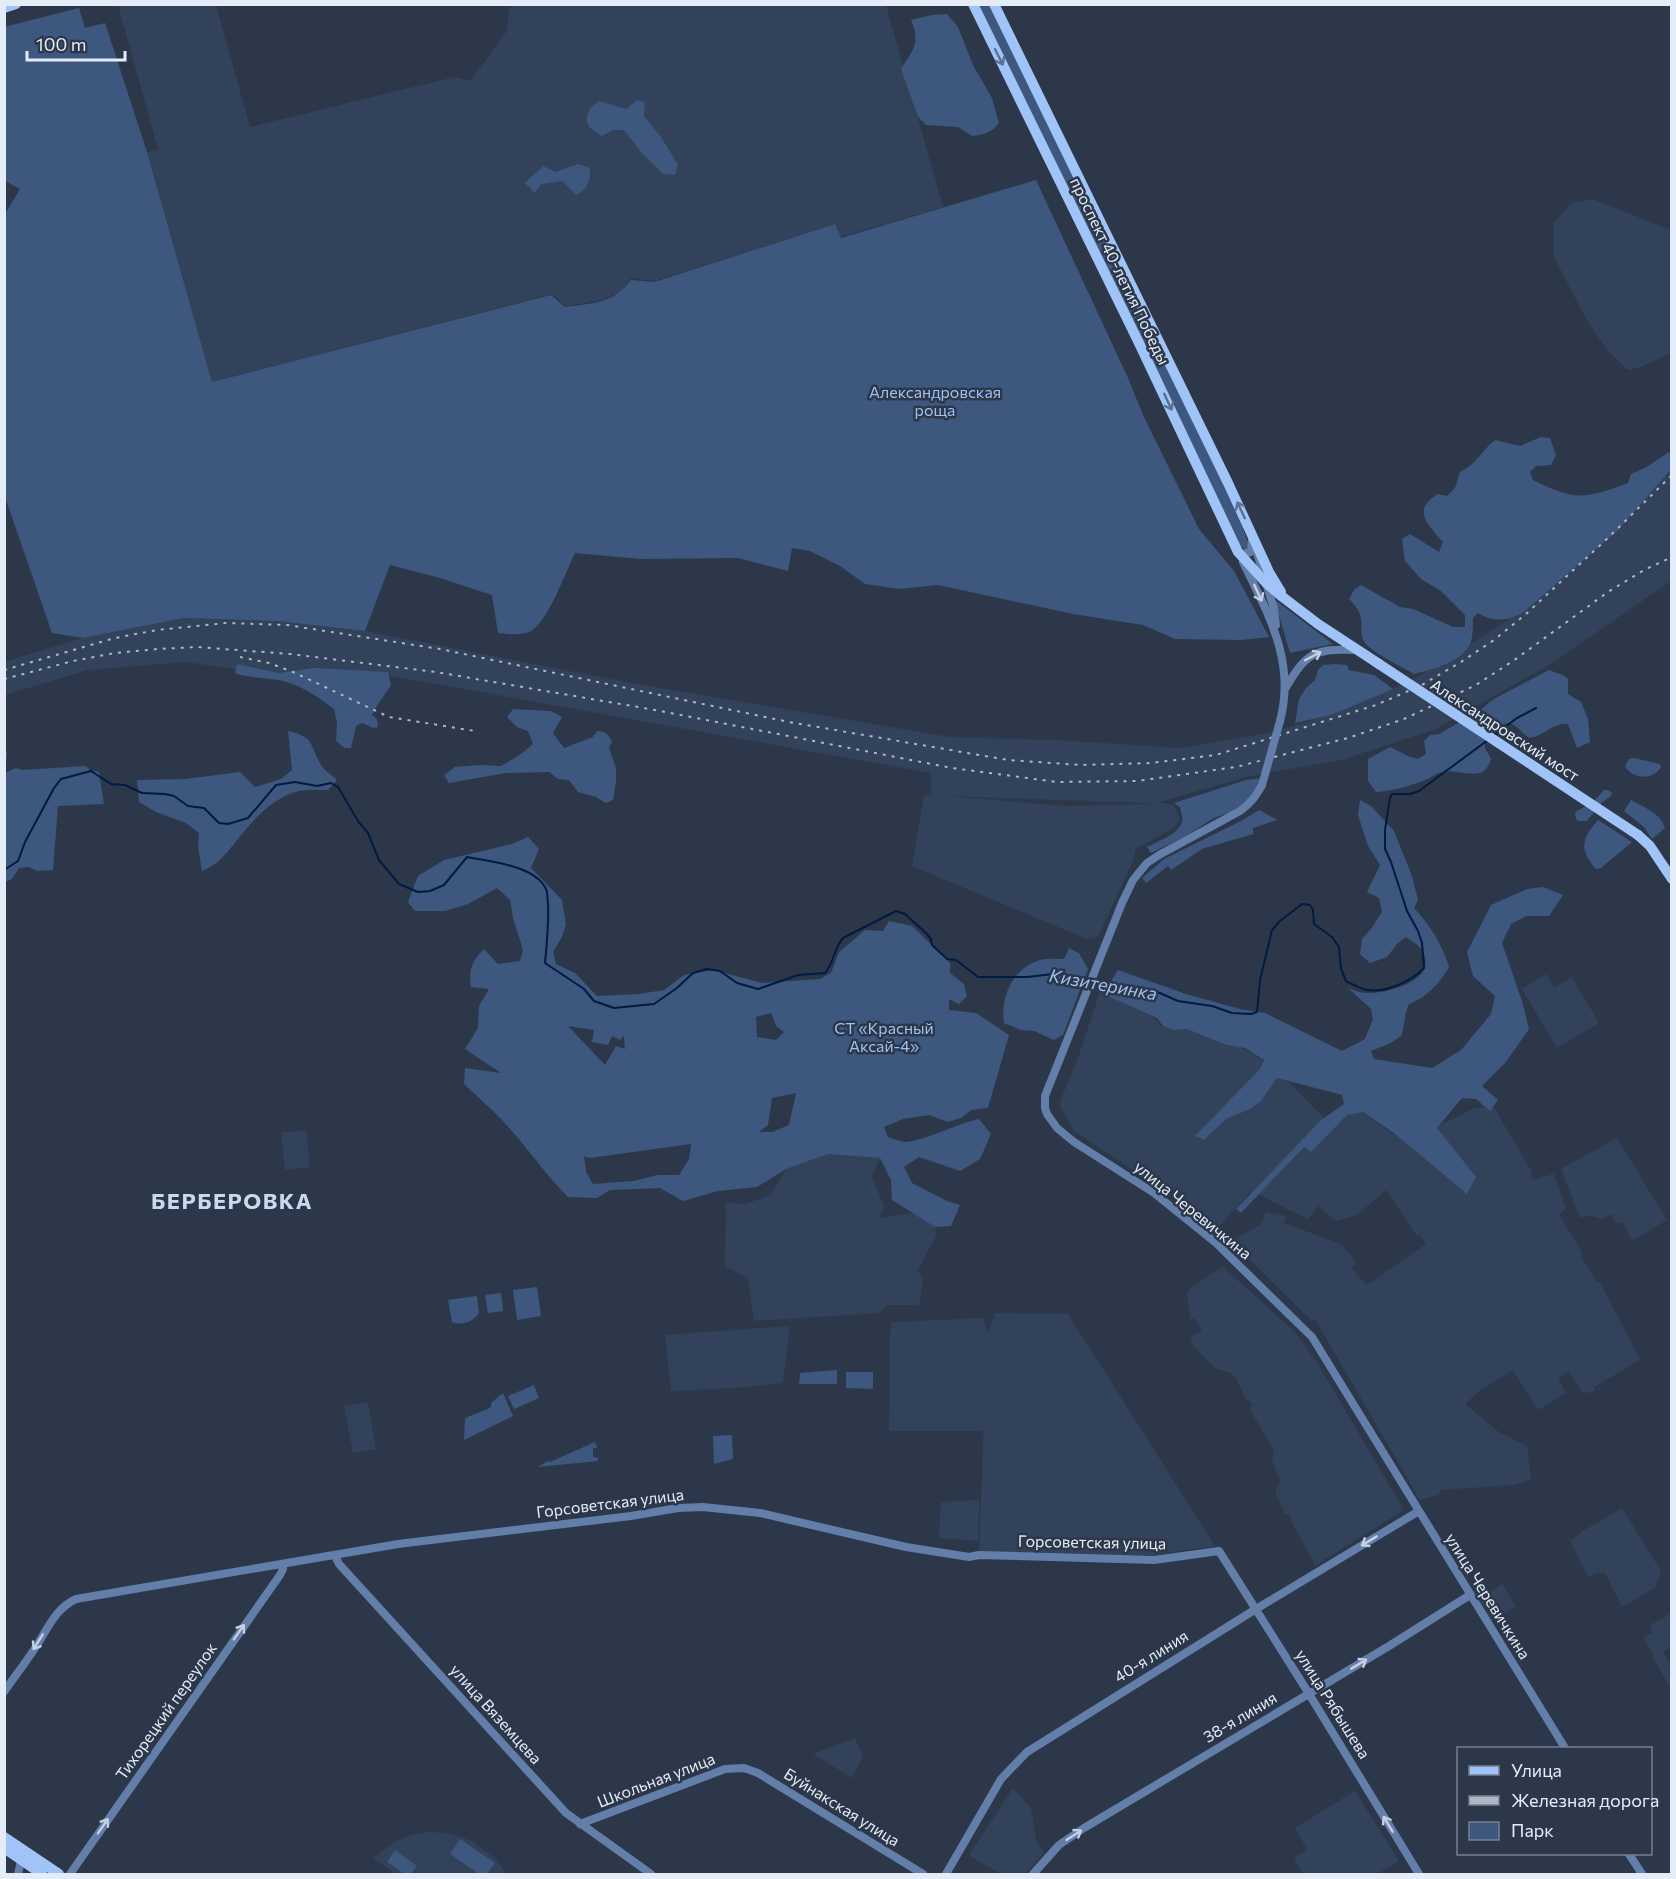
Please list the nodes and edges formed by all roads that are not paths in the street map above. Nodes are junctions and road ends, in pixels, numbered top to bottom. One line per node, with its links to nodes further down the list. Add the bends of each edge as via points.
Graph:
1 (16, 4): 4 (main road)
2 (973, 4): 6 (main road, проспект 40-летия Победы, one-way to 6)
3 (994, 4): 5 (main road, проспект 40-летия Победы, one-way to 3)
4 (4, 8)
5 (1251, 534): 6 (street, via 1251,552); 7 (street, проспект 40-летия Победы); 8 (main road, проспект 40-летия Победы)
6 (1238, 552): 7 (main road, проспект 40-летия Победы); 9 (street, проспект 40-летия Победы, one-way to 9)
7 (1266, 583): 8 (main road, проспект 40-летия Победы); 9 (street, проспект 40-летия Победы)
8 (1286, 600): 10 (main road, Александровский мост)
9 (1276, 634): 11 (street, проспект 40-летия Победы)
10 (1356, 650): 11 (street, one-way to 10, via 1300,664 1313,655 1335,649); 13 (main road, Александровский мост, bridge, via 1638,835)
11 (1285, 689): 12 (street, проспект 40-летия Победы)
12 (1280, 721): 14 (street, улица Черевичкина, bridge, via 1254,800 1158,855 1133,879 1045,1096 1045,1108 1049,1120 1074,1142 1154,1193 1216,1243 1312,1337)
13 (1671, 879)
14 (1419, 1511): 18 (street, улица Черевичкина); 19 (street, 40-я линия, one-way to 19)
15 (1219, 1551): 16 (street, Горсоветская улица, via 1154,1560 969,1557 906,1547 760,1513 703,1507 464,1535); 19 (street, улица Рябышева)
16 (335, 1556): 17 (street, Горсоветская улица); 24 (street, улица Вяземцева, via 519,1763)
17 (283, 1564): 20 (street, Горсоветская улица, one-way to 20, via 76,1599 52,1619); 32 (street, Тихорецкий переулок, one-way to 17, via 280,1575)
18 (1470, 1595): 21 (street, 38-я линия, one-way to 18); 22 (street, улица Черевичкина)
19 (1256, 1609): 21 (street, улица Рябышева); 35 (street, 40-я линия, via 1027,1752 1001,1779)
20 (4, 1692)
21 (1309, 1694): 36 (street, 38-я линия, one-way to 21, via 1059,1845); 37 (street, улица Рябышева, one-way to 21)
22 (1564, 1747)
23 (744, 1768): 24 (street, Школьная улица, via 725,1769); 34 (street, Буйнакская улица)
24 (580, 1824): 33 (street, улица Вяземцева)
25 (4, 1837): 27 (main road)
26 (4, 1848): 27 (main road)
27 (23, 1855): 29 (street); 30 (main road); 31 (main road)
28 (1630, 1855): 38 (street)
29 (18, 1875)
30 (42, 1875)
31 (58, 1875)
32 (70, 1875)
33 (651, 1875)
34 (923, 1875)
35 (946, 1875)
36 (1033, 1875)
37 (1419, 1875)
38 (1642, 1875)

